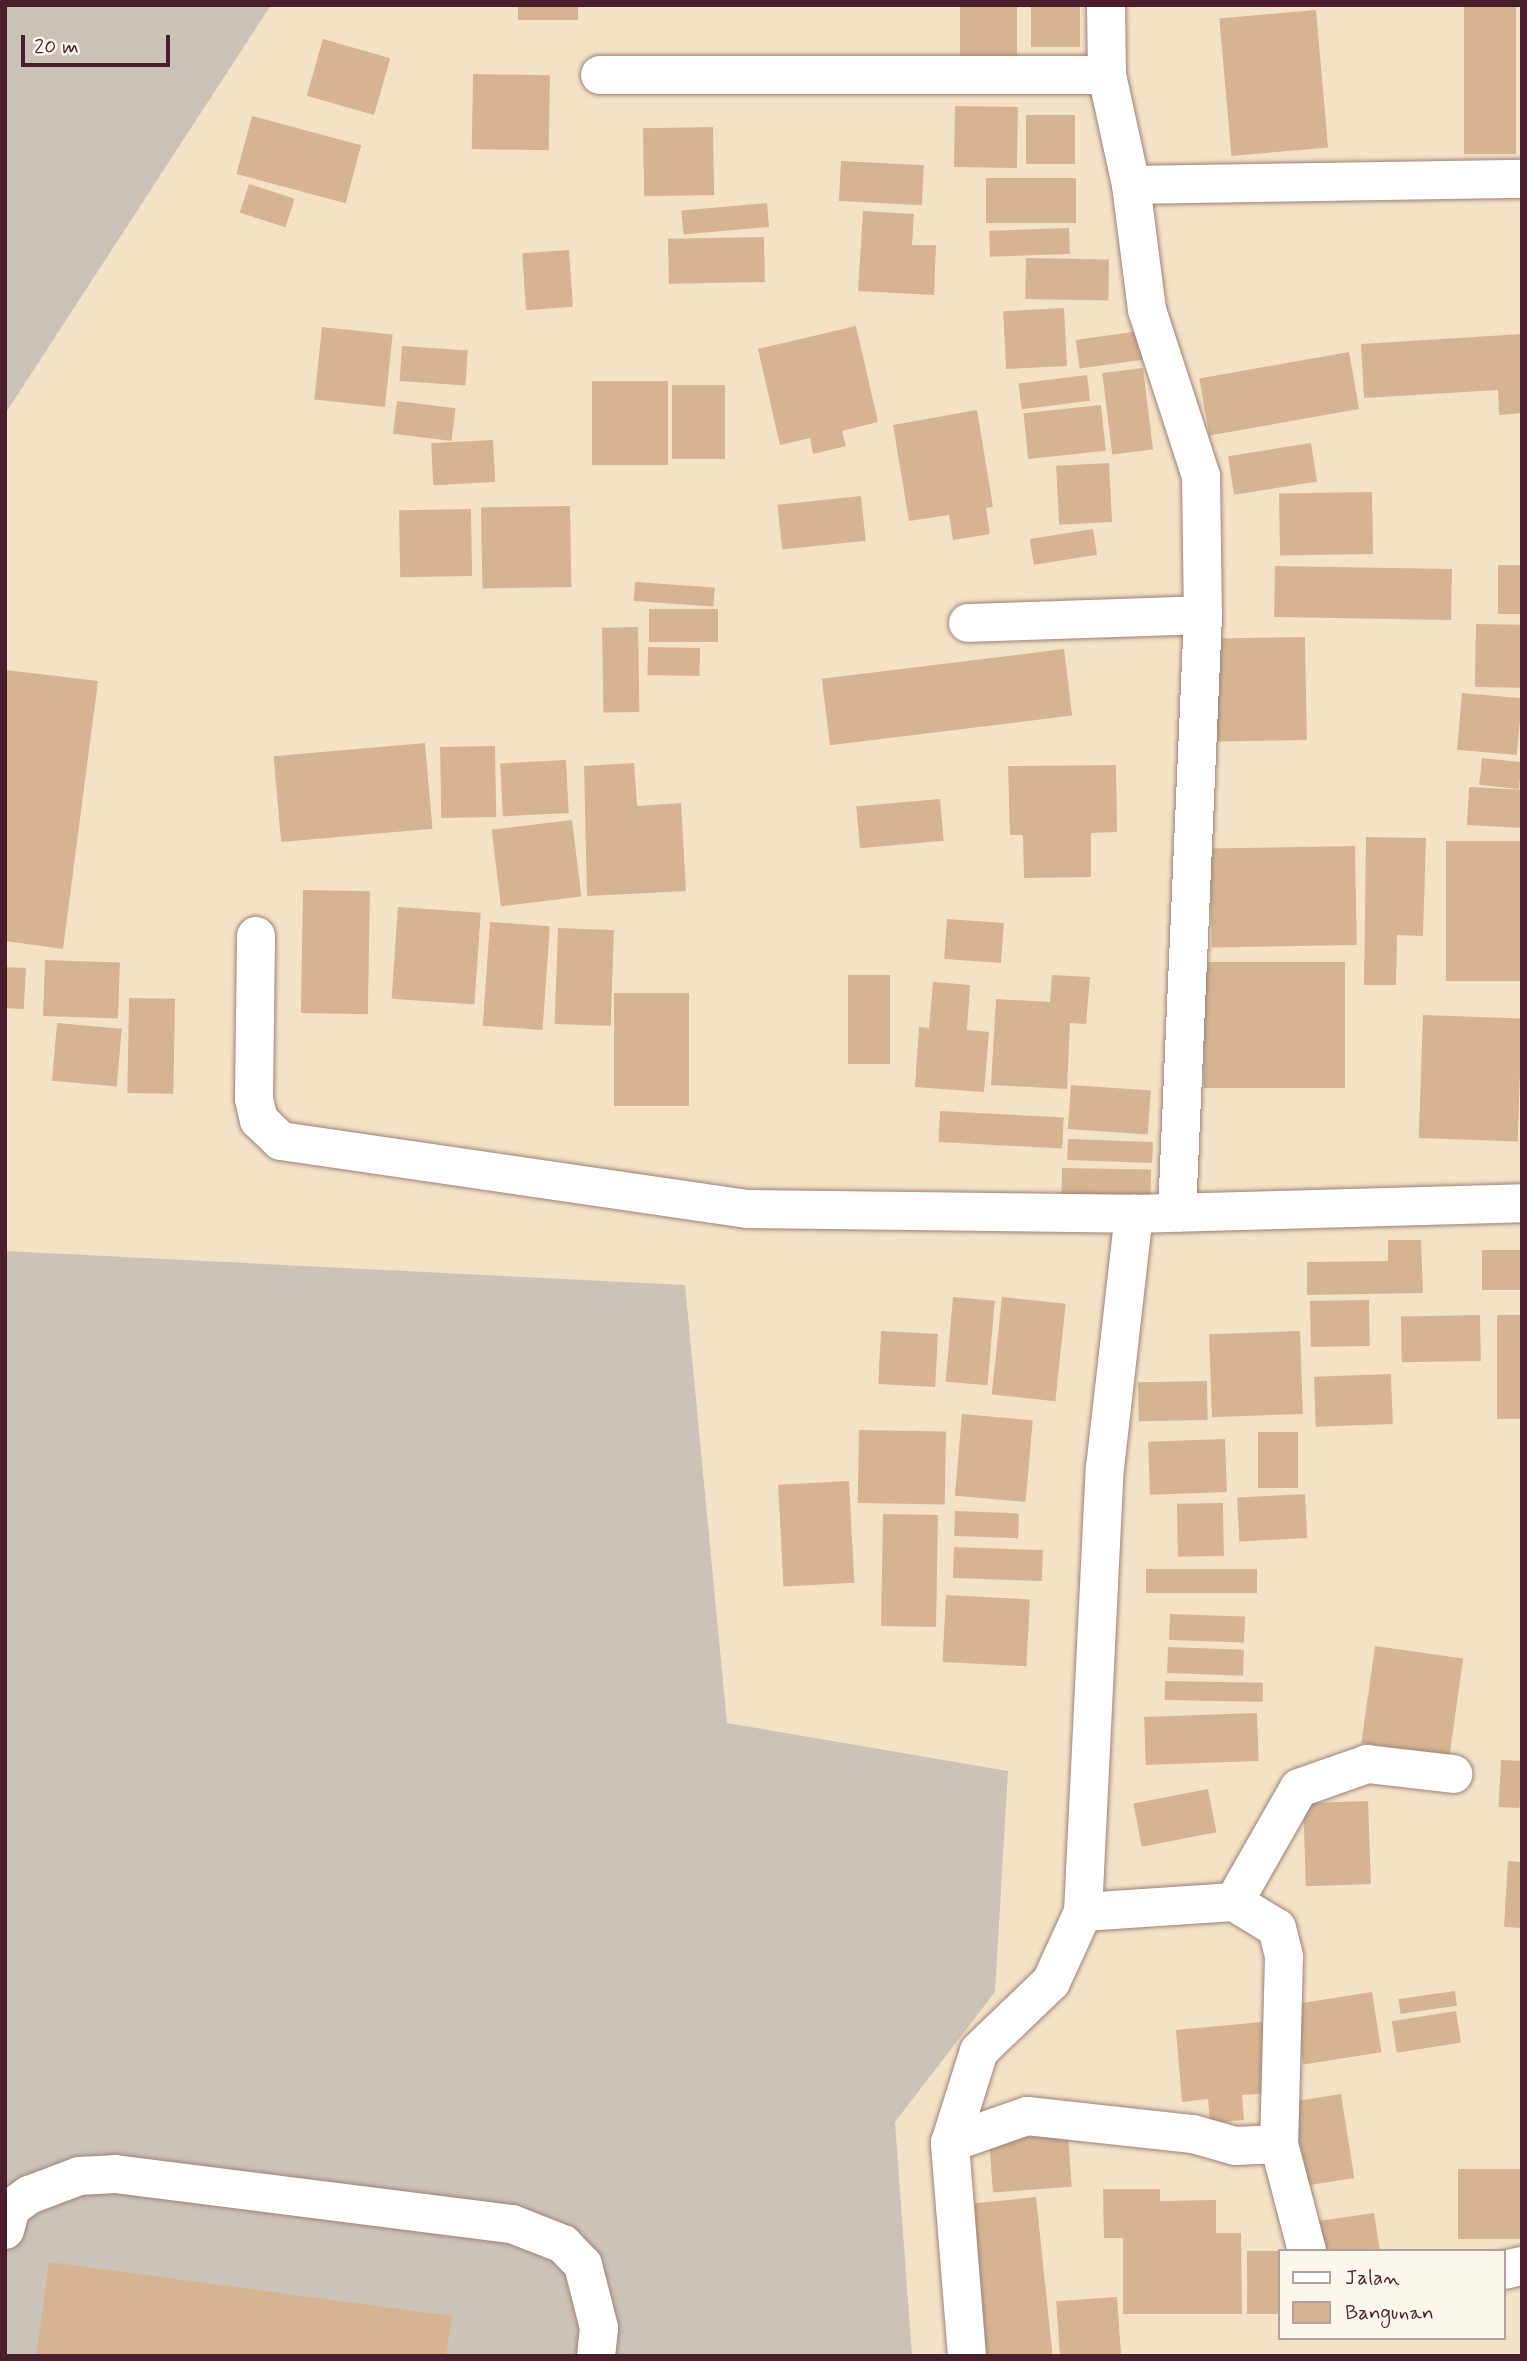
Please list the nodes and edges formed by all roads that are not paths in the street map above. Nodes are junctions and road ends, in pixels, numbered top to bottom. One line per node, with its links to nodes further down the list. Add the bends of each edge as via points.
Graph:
1 (1105, 5): 3 (street)
2 (600, 75): 3 (street)
3 (1107, 75): 5 (street)
4 (1522, 179): 5 (street)
5 (1132, 185): 6 (street, via 1147,310 1200,476)
6 (1203, 615): 7 (street); 10 (street)
7 (968, 623)
8 (256, 936): 11 (street, via 254,1099 259,1120 281,1141 747,1209)
9 (1522, 1203): 10 (street)
10 (1177, 1212): 11 (street)
11 (1134, 1214): 14 (street, via 1105,1468)
12 (1453, 1774): 13 (street, via 1367,1765 1299,1788)
13 (1234, 1902): 14 (street); 16 (street, via 1277,1928 1284,1957)
14 (1083, 1912): 15 (street, via 1051,1982 979,2052)
15 (950, 2143): 16 (street, via 1027,2116 1193,2134 1236,2146); 20 (street)
16 (1279, 2144): 18 (street)
17 (5, 2230): 19 (street, via 12,2208 39,2190 115,2174 512,2224 563,2244 583,2265 599,2328)
18 (1306, 2249)
19 (596, 2356)
20 (967, 2356)

